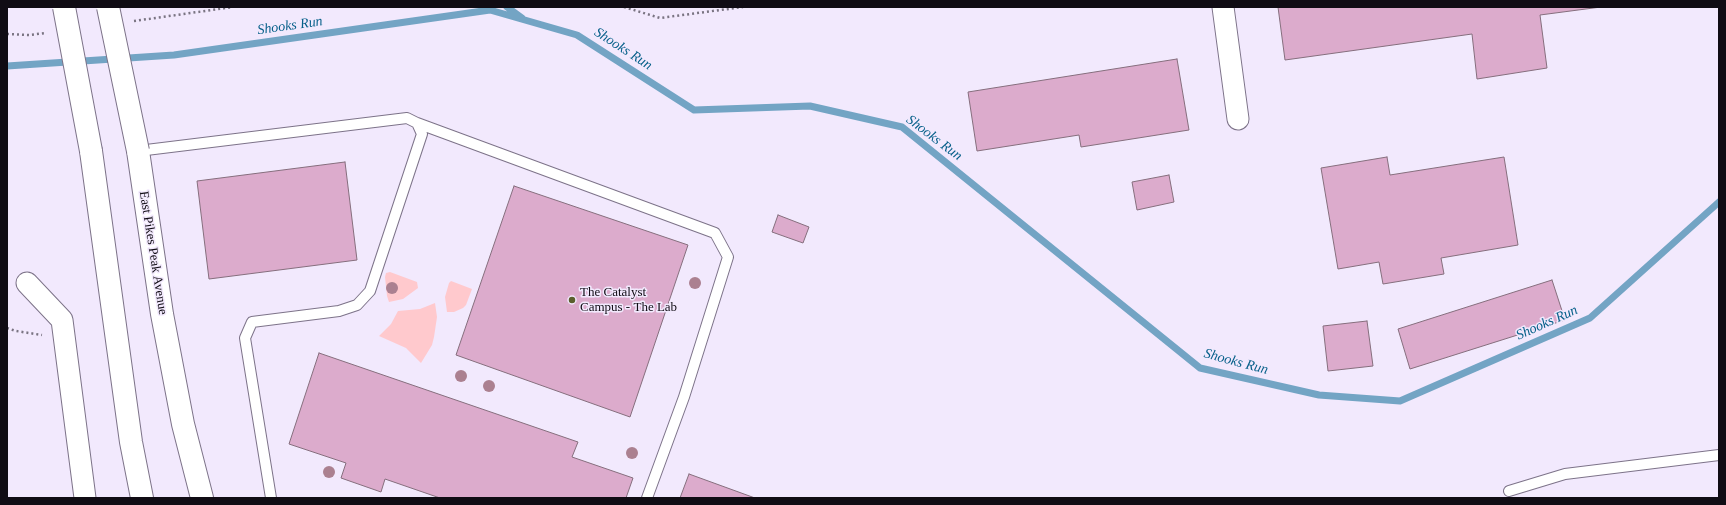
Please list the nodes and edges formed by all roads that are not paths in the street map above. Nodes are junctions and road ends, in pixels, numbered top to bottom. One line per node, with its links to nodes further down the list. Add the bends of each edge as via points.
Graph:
1 (64, 7): 11 (main road, bridge, via 91,151 131,442)
2 (108, 7): 6 (main road, East Pikes Peak Avenue, bridge)
3 (1223, 7): 4 (street)
4 (1238, 119)
5 (418, 123): 6 (lane, via 408,118); 13 (lane, via 422,134 370,290 356,305 339,311 252,322 245,338); 14 (lane, via 715,233 728,257 684,397)
6 (138, 151): 12 (main road, East Pikes Peak Avenue, via 162,314 183,424)
7 (27, 283): 10 (street, via 62,320)
8 (1719, 455): 9 (lane, via 1565,474)
9 (1509, 491)
10 (85, 498)
11 (142, 498)
12 (202, 498)
13 (271, 498)
14 (647, 498)

